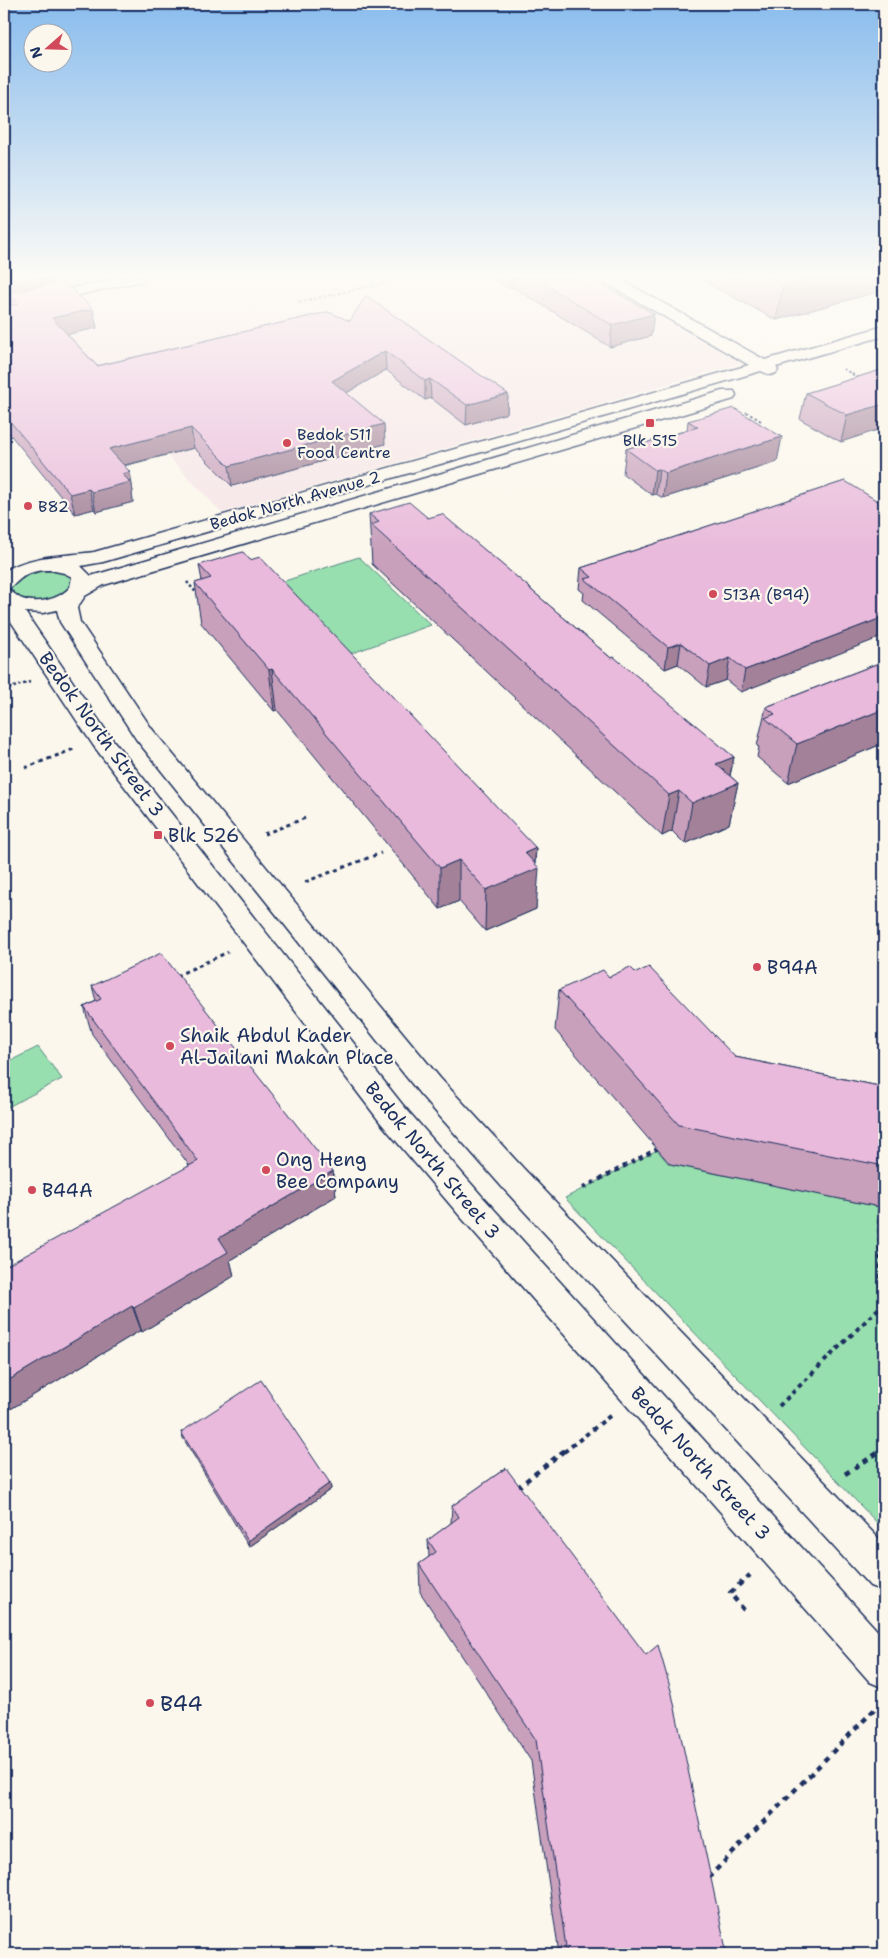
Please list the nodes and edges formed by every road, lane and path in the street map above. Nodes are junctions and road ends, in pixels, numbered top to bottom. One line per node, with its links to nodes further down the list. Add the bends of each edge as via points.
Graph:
1 (755, 369): 4 (street)
2 (779, 369): 4 (street, Bedok North Avenue 2)
3 (850, 373): 6 (path)
4 (764, 375): 5 (street, Bedok North Avenue 2); 11 (street, Bedok North Avenue 2, via 96,558)
5 (784, 378)
6 (862, 380)
7 (739, 392): 13 (street, Bedok North Avenue 2, via 97,580)
8 (756, 418): 9 (path)
9 (760, 421)
10 (4, 560): 11 (street, via 19,564)
11 (49, 564): 12 (street, via 20,570); 13 (street, via 67,566 78,573 82,584)
12 (4, 584)
13 (78, 591): 15 (street, Bedok North Avenue 2, via 62,602 42,607 18,605); 36 (street, Bedok North Street 3, via 67,608 70,622 137,725 412,1063 513,1178)
14 (196, 593): 16 (path)
15 (4, 596): 38 (street, Bedok North Street 3, via 101,740 391,1113)
16 (200, 598)
17 (16, 686): 18 (path)
18 (4, 690)
19 (59, 755): 20 (path)
20 (26, 768)
21 (308, 817): 22 (path)
22 (261, 835)
23 (381, 853): 24 (path)
24 (308, 881)
25 (223, 954): 26 (path)
26 (176, 976)
27 (657, 1149): 28 (path)
28 (583, 1188)
29 (879, 1207): 31 (path, via 881,1306)
30 (619, 1408): 34 (path)
31 (772, 1413)
32 (884, 1449): 33 (path)
33 (843, 1475)
34 (511, 1493)
35 (758, 1568): 37 (path, via 730,1593)
36 (884, 1572)
37 (744, 1610)
38 (884, 1668)
39 (879, 1706): 40 (path)
40 (703, 1884)

